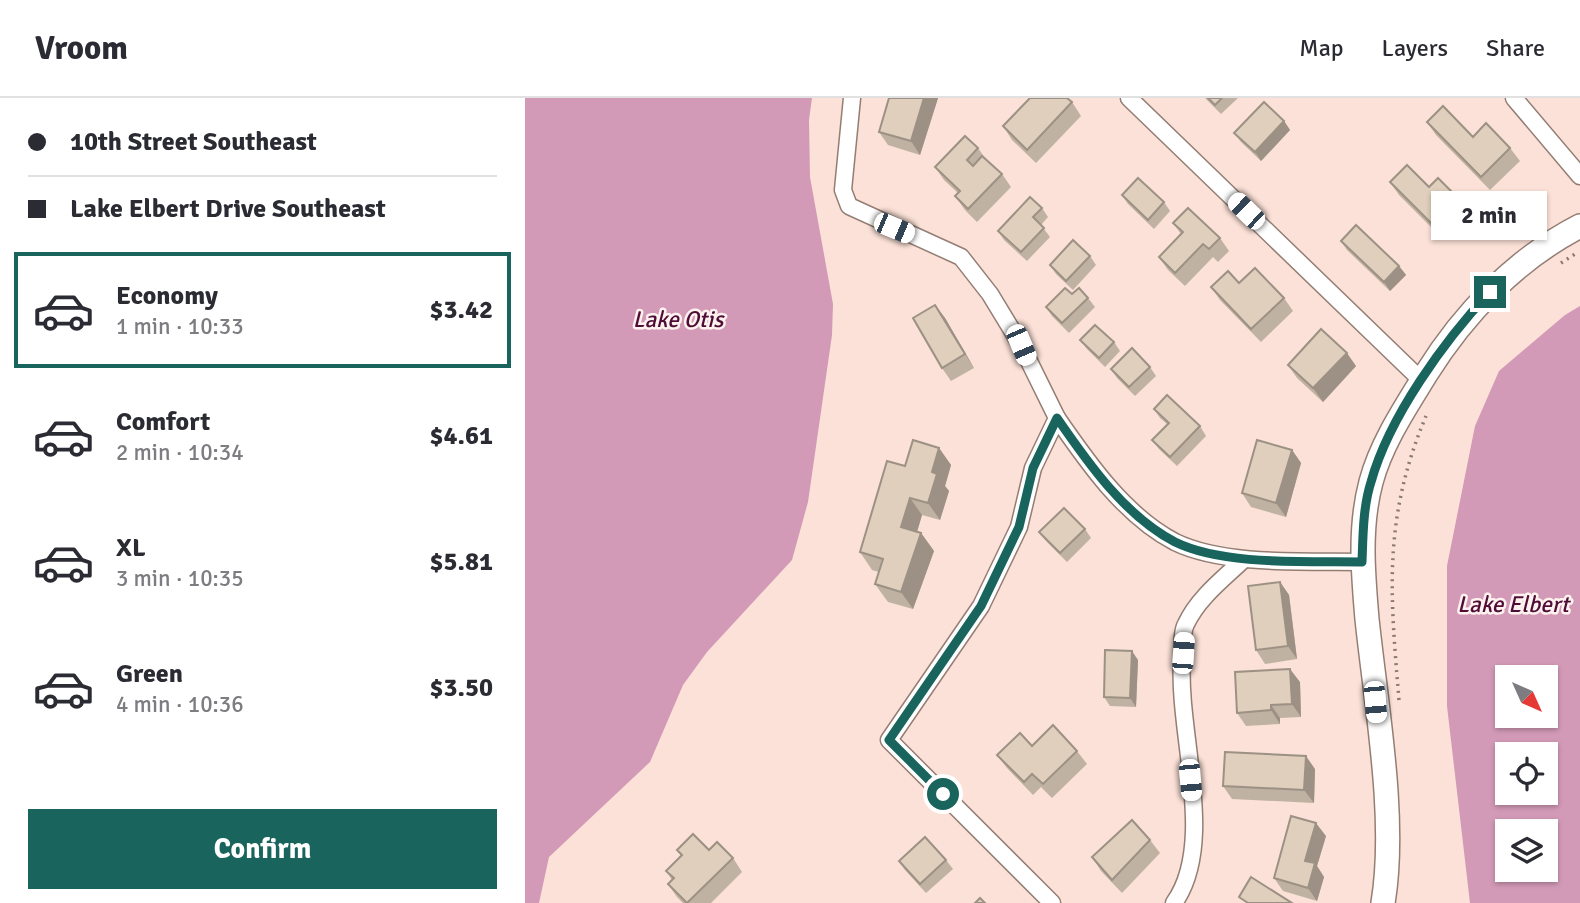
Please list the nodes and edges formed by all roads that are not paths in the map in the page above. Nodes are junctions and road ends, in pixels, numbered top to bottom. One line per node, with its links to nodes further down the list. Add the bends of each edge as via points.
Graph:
1 (852, 98): 7 (street, via 843,190 849,206 961,257 1021,345)
2 (1129, 98): 6 (street)
3 (1514, 98): 4 (street)
4 (1580, 177)
5 (1580, 226): 6 (main road, via 1549,242 1490,292 1447,341)
6 (1422, 381): 9 (main road, via 1387,440 1371,482)
7 (1057, 418): 8 (street, via 1109,487 1146,522 1176,542); 10 (street, via 1033,468 1014,538 981,606 889,740)
8 (1243, 560): 9 (street); 11 (street, via 1206,594 1185,625 1181,681 1193,853 1184,889)
9 (1362, 562): 12 (main road, via 1386,811 1389,870)
10 (1052, 903)
11 (1174, 903)
12 (1383, 903)

